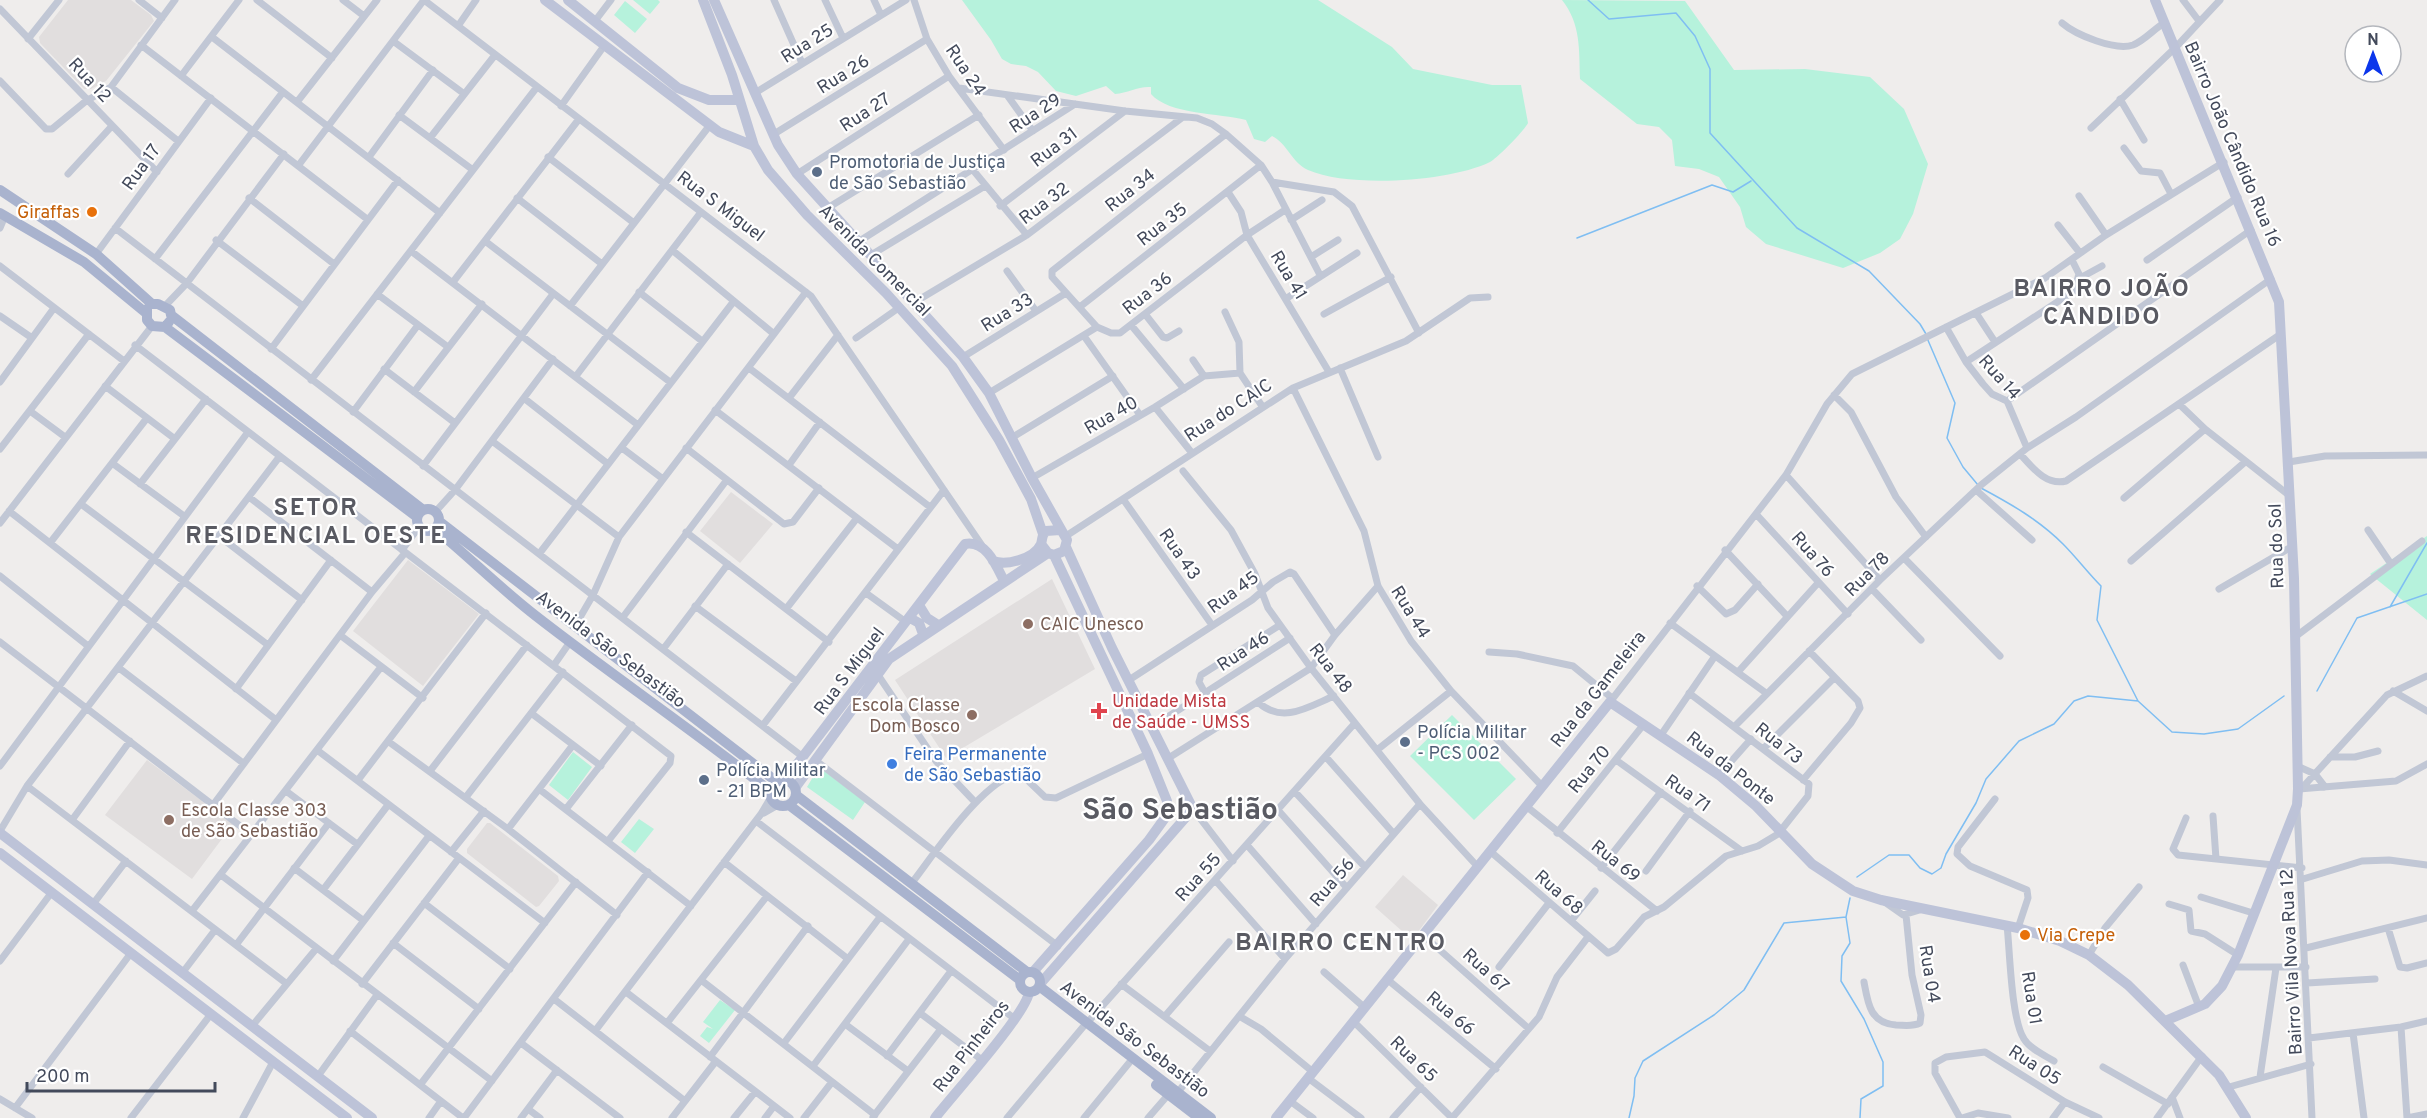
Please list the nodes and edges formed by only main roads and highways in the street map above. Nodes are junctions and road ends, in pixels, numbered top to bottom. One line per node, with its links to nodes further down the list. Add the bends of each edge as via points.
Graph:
1 (3, 190): 3 (main road, via 96,254)
2 (3, 214): 3 (main road, via 84,262)
3 (149, 309): 4 (main road); 5 (main road, via 152,326)
4 (168, 311): 5 (main road, via 171,321); 6 (main road)
5 (165, 327): 6 (main road)
6 (420, 518): 7 (main road, via 427,531); 7 (main road, via 436,511)
7 (437, 526): 8 (main road, Avenida São Sebastião); 9 (main road, Avenida São Sebastião)
8 (541, 602): 9 (main road); 10 (main road, Avenida São Sebastião)
9 (532, 613): 11 (main road, Avenida São Sebastião)
10 (642, 677): 11 (main road); 13 (main road, Avenida São Sebastião)
11 (634, 691): 13 (main road, Avenida São Sebastião)
12 (796, 791): 13 (main road); 13 (main road); 14 (main road)
13 (778, 793): 14 (main road, Avenida São Sebastião)
14 (1027, 975): 15 (main road, via 1038,976); 15 (main road, via 1024,990)
15 (1036, 988): 16 (main road, Avenida São Sebastião)
16 (1085, 1025): 17 (main road, Avenida São Sebastião); 17 (main road, Avenida São Sebastião)
17 (1173, 1094): 18 (main road, Avenida São Sebastião); 19 (main road, Avenida São Sebastião)
18 (1199, 1118)
19 (1211, 1118)

